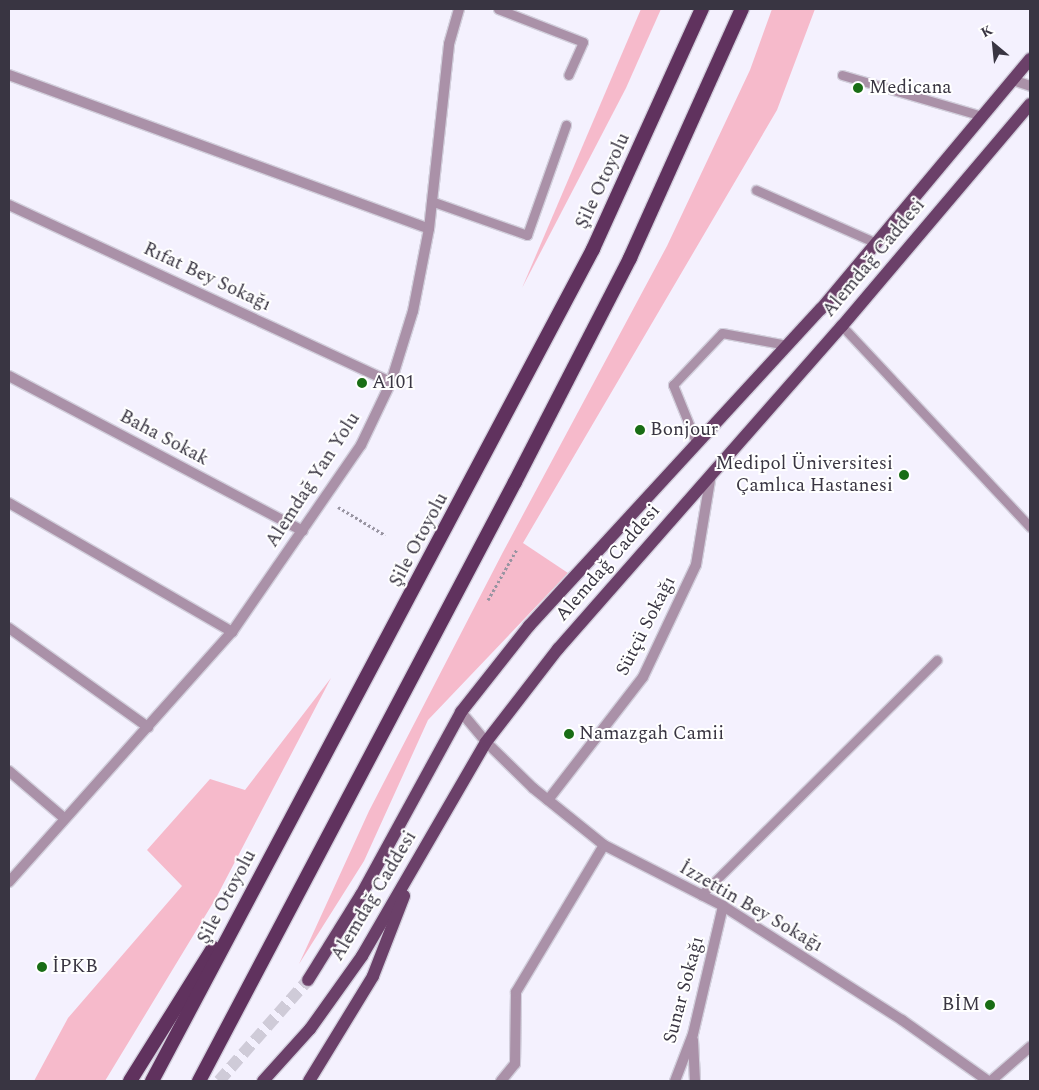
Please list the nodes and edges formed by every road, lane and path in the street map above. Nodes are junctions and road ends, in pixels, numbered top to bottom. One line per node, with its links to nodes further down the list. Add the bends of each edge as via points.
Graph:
1 (459, 9): 15 (street, Alemdağ Yan Yolu, via 449,44)
2 (498, 9): 7 (lane, via 583,42)
3 (702, 9): 41 (highway, Şile Otoyolu, via 593,250)
4 (742, 9): 52 (highway, via 630,258 511,491)
5 (1030, 59): 9 (main road, Alemdağ Caddesi)
6 (9, 75): 17 (street)
7 (568, 75)
8 (842, 75): 12 (lane)
9 (1013, 80): 10 (street); 12 (main road, Alemdağ Caddesi)
10 (1030, 86)
11 (1030, 104): 19 (main road, Alemdağ Caddesi)
12 (982, 116): 18 (main road, Alemdağ Caddesi)
13 (566, 125): 15 (lane, via 528,235)
14 (756, 190): 18 (lane)
15 (432, 201): 17 (street, Alemdağ Yan Yolu)
16 (9, 205): 22 (street, Rıfat Bey Sokağı)
17 (429, 229): 22 (street, Alemdağ Yan Yolu, via 413,312)
18 (876, 243): 20 (main road, Alemdağ Caddesi)
19 (842, 326): 24 (main road, Alemdağ Caddesi); 27 (lane)
20 (787, 345): 23 (main road, Alemdağ Caddesi); 23 (lane, via 722,333 673,384)
21 (9, 376): 28 (street, Baha Sokak)
22 (391, 382): 25 (street, Alemdağ Yan Yolu, via 361,445)
23 (697, 444): 35 (main road, Alemdağ Caddesi, via 529,626)
24 (711, 471): 37 (main road, Alemdağ Caddesi, via 558,649); 39 (street, Sütçü Sokağı, via 696,565 643,677)
25 (325, 499): 28 (street, Alemdağ Yan Yolu); 29 (path)
26 (9, 503): 33 (street)
27 (1030, 527)
28 (303, 531): 33 (street, Alemdağ Yan Yolu)
29 (385, 536)
30 (517, 549): 31 (path)
31 (488, 600)
32 (9, 628): 36 (street)
33 (232, 632): 36 (street, Alemdağ Yan Yolu)
34 (937, 660): 45 (lane)
35 (461, 712): 37 (street, İzzettin Bey Sokağı); 47 (main road, Alemdağ Caddesi, via 361,895)
36 (148, 727): 40 (street, Alemdağ Yan Yolu)
37 (486, 742): 39 (street, İzzettin Bey Sokağı); 43 (main road, Alemdağ Caddesi)
38 (9, 771): 40 (street)
39 (548, 800): 42 (street, İzzettin Bey Sokağı)
40 (64, 818): 44 (street, Alemdağ Yan Yolu)
41 (276, 845): 50 (highway); 51 (highway, Şile Otoyolu)
42 (604, 845): 45 (street, İzzettin Bey Sokağı); 55 (street, via 516,992 515,1064)
43 (418, 859): 53 (main road, Alemdağ Caddesi, via 362,956 310,1029); 54 (main road, via 373,976)
44 (9, 882)
45 (701, 894): 46 (street, İzzettin Bey Sokağı)
46 (723, 906): 48 (street, Sunar Sokağı); 58 (street, İzzettin Bey Sokağı, via 902,1020)
47 (308, 980)
48 (693, 1034): 56 (street, Sunar Sokağı); 57 (street)
49 (1030, 1047): 58 (street)
50 (130, 1081)
51 (152, 1081)
52 (199, 1081)
53 (262, 1081)
54 (309, 1081)
55 (501, 1081)
56 (675, 1081)
57 (695, 1081)
58 (989, 1081)

